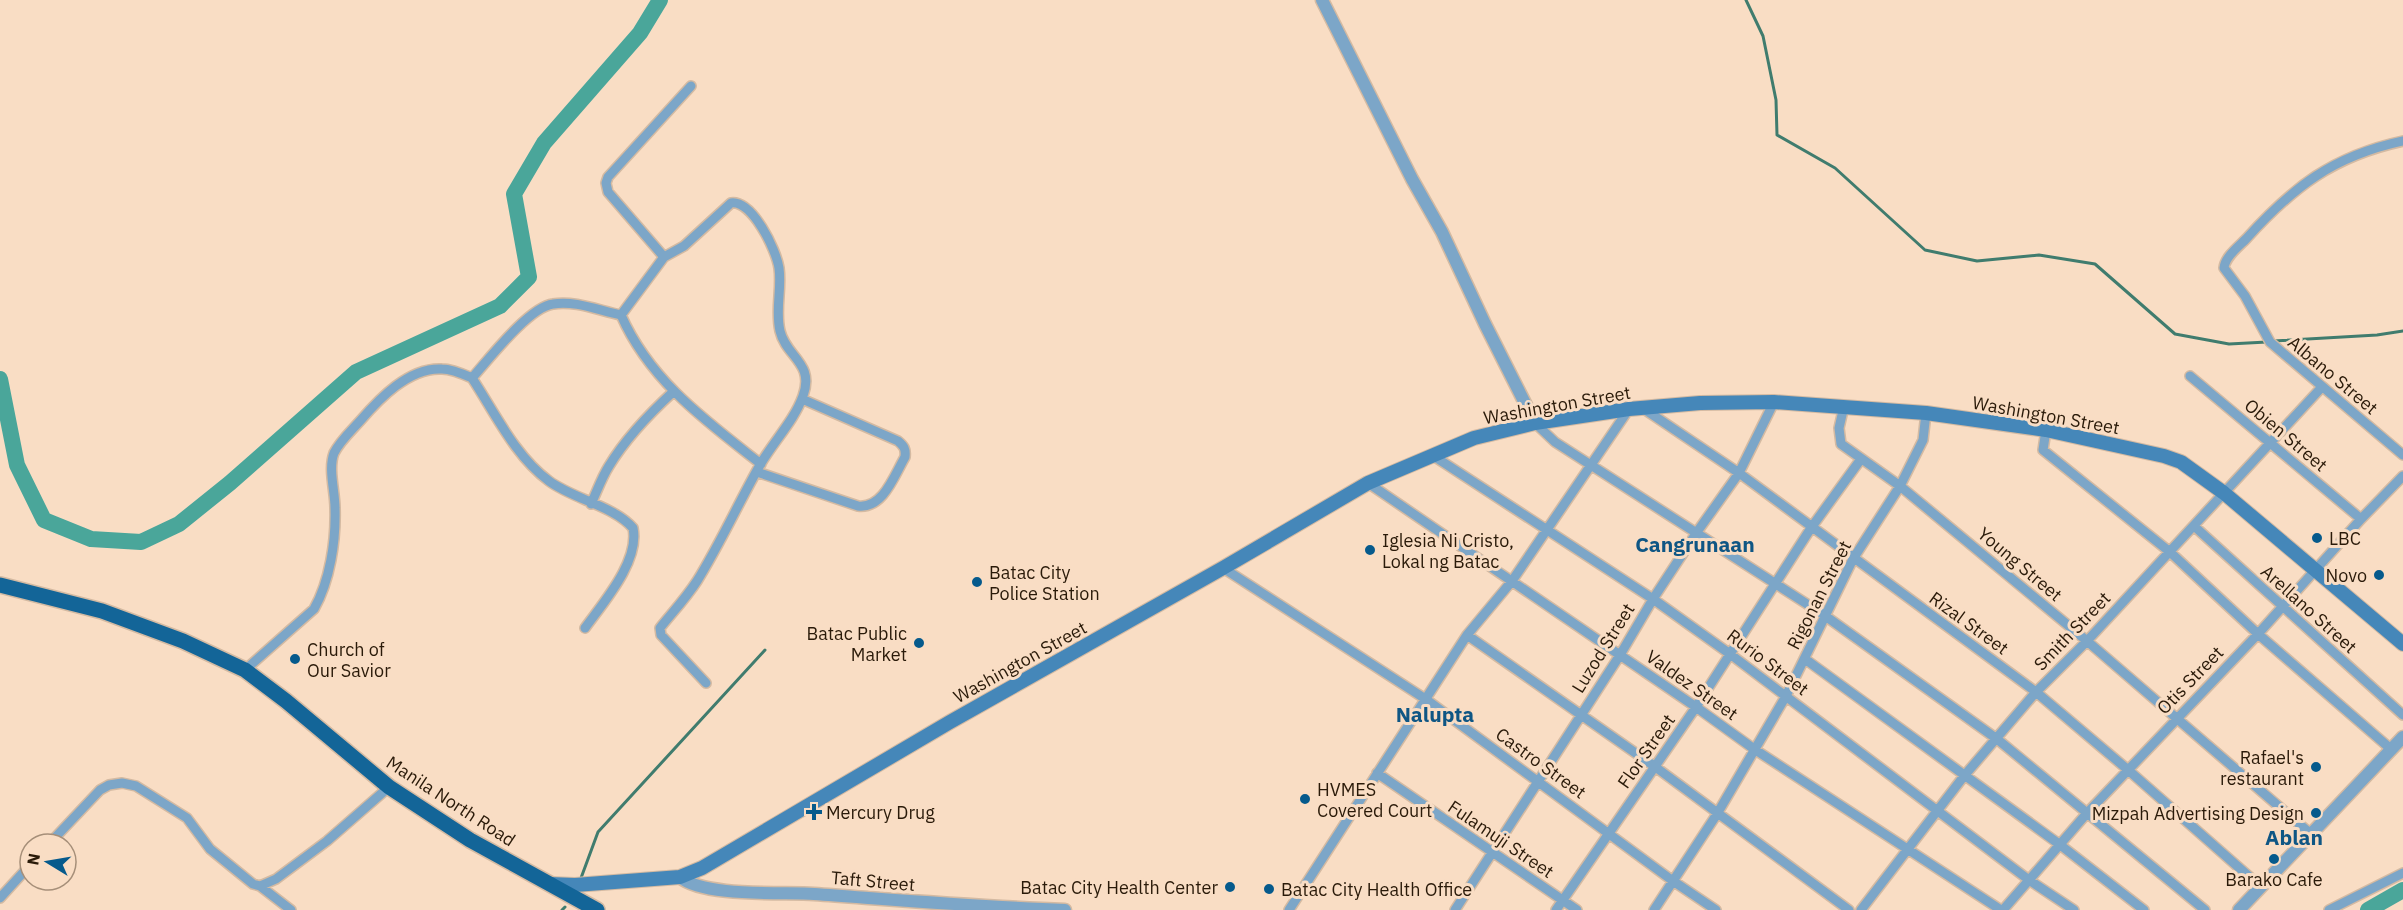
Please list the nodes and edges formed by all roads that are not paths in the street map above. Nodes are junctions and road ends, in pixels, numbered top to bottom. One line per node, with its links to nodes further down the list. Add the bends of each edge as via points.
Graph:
1 (1322, 0): 15 (street)
2 (691, 86): 4 (street, via 606,183 608,192)
3 (2403, 141): 8 (street, Albano Street, via 2320,171 2254,230 2224,264 2270,342)
4 (664, 257): 5 (street); 10 (street, via 684,246 731,202 748,208 764,230 779,267 780,333 805,371)
5 (621, 315): 7 (street, via 571,304 536,309); 9 (street, via 633,342)
6 (2190, 376): 17 (street, Obien Street)
7 (472, 378): 28 (street, via 521,455 547,480); 52 (street, via 441,368 402,381 376,403 341,443 332,463 335,510 329,576 321,597 307,616)
8 (2321, 388): 17 (street, Smith Street); 19 (street, Albano Street)
9 (673, 392): 22 (street); 28 (street, via 650,413 616,456)
10 (802, 399): 22 (street); 22 (street, via 904,446 904,457 880,500 871,506 858,506)
11 (1774, 402): 12 (main road, Washington Street); 13 (main road, Washington Street); 23 (street, Luzod Street)
12 (1844, 406): 14 (main road, Washington Street); 20 (street, Young Street, via 1839,429 1841,444)
13 (1635, 408): 15 (main road, Washington Street); 21 (street); 23 (street, Rizal Street)
14 (1926, 413): 16 (main road, Washington Street); 26 (street, Rigonan Street, via 1923,440)
15 (1536, 423): 18 (main road, Washington Street, via 1474,438); 21 (street, via 1555,442)
16 (2046, 430): 27 (main road, Washington Street, via 2181,462); 34 (street, via 2043,450)
17 (2270, 442): 27 (street, Smith Street); 29 (street, Obien Street)
18 (1432, 455): 25 (main road, Washington Street); 32 (street, Rurio Street)
19 (2403, 455)
20 (1861, 459): 26 (street, Young Street); 31 (street, Flor Street)
21 (1592, 465): 32 (street); 33 (street)
22 (759, 468): 53 (street, via 695,584 660,628 661,635)
23 (1739, 473): 31 (street, Rizal Street); 33 (street, Luzod Street)
24 (2403, 476): 29 (street, Otis Street)
25 (1368, 483): 36 (main road, Washington Street); 38 (street, Valdez Street)
26 (1900, 486): 35 (street, Rigonan Street); 47 (street, Young Street)
27 (2224, 493): 30 (street, Smith Street); 37 (main road, Washington Street)
28 (591, 504): 44 (street, via 627,521 633,528 633,542 625,568)
29 (2361, 519): 37 (street, Otis Street)
30 (2194, 526): 34 (street, Smith Street); 42 (street, Arellano Street)
31 (1811, 528): 35 (street, Rizal Street); 39 (street, Flor Street)
32 (1548, 531): 38 (street); 41 (street, Rurio Street)
33 (1697, 532): 39 (street); 41 (street, Luzod Street)
34 (2170, 552): 45 (street); 47 (street, Smith Street)
35 (1853, 559): 43 (street, Rigonan Street); 54 (street, Rizal Street)
36 (1223, 568): 56 (street, Castro Street); 81 (main road, Washington Street, via 950,722 724,856)
37 (2314, 572): 42 (street, Otis Street); 48 (main road, Washington Street)
38 (1512, 581): 46 (street); 50 (street, Valdez Street)
39 (1775, 584): 43 (street); 49 (street, Flor Street)
40 (1, 587): 52 (highway, Manila North Road, via 102,611 183,641)
41 (1653, 598): 49 (street, Rurio Street); 50 (street, Luzod Street)
42 (2282, 607): 45 (street, Otis Street); 58 (street, Arellano Street)
43 (1824, 615): 51 (street, Rigonan Street); 62 (street)
44 (585, 628)
45 (2258, 634): 60 (street, Otis Street); 64 (street)
46 (1467, 635): 56 (street); 59 (street)
47 (2086, 642): 54 (street, Smith Street); 60 (street, Young Street)
48 (2403, 644)
49 (1730, 654): 55 (street, Rurio Street); 57 (street, Flor Street)
50 (1620, 655): 57 (street, Valdez Street); 59 (street, Luzod Street)
51 (1804, 658): 55 (street, Rigonan Street); 68 (street)
52 (245, 670): 70 (highway, Manila North Road)
53 (706, 683)
54 (2036, 692): 62 (street, Smith Street); 66 (street, Rizal Street)
55 (1786, 696): 63 (street, Rigonan Street); 71 (street, Rurio Street)
56 (1427, 700): 67 (street); 69 (street, Castro Street)
57 (1696, 707): 63 (street, Valdez Street); 65 (street, Flor Street)
58 (2403, 715)
59 (1580, 716): 65 (street); 69 (street, Luzod Street)
60 (2175, 719): 66 (street, Otis Street); 76 (street, Young Street)
61 (2403, 737): 64 (street)
62 (1997, 739): 68 (street, Smith Street); 72 (street)
63 (1754, 749): 73 (street, Rigonan Street); 78 (street, Valdez Street)
64 (2392, 750): 76 (street)
65 (1654, 766): 73 (street); 75 (street, Flor Street)
66 (2127, 769): 72 (street, Otis Street); 87 (street, Rizal Street)
67 (1377, 773): 79 (street, Fulamuji Street); 93 (street)
68 (1964, 776): 71 (street, Smith Street); 77 (street)
69 (1538, 782): 75 (street, Castro Street); 79 (street, Luzod Street)
70 (389, 787): 85 (highway, Manila North Road); 86 (street, via 327,841 276,879)
71 (1937, 811): 78 (street, Smith Street); 83 (street, Rurio Street)
72 (2088, 812): 77 (street, Otis Street); 104 (street)
73 (1717, 814): 84 (street, Rigonan Street); 99 (street)
74 (60, 832): 86 (street, via 100,790 122,783 136,786 187,818 210,849)
75 (1609, 835): 84 (street, Castro Street); 89 (street, Flor Street)
76 (2312, 835): 87 (street)
77 (2059, 844): 83 (street, Otis Street); 103 (street)
78 (1908, 848): 100 (street, Smith Street); 101 (street, Valdez Street)
79 (1491, 853): 89 (street, Fulamuji Street); 94 (street, Luzod Street)
80 (2403, 873): 106 (street)
81 (680, 877): 85 (main road, Washington Street, via 574,885); 92 (street, Taft Street, via 710,889)
82 (18, 878): 88 (street)
83 (2029, 880): 101 (street, Otis Street); 102 (street, Rurio Street)
84 (1673, 882): 97 (street, Rigonan Street); 98 (street, Castro Street)
85 (545, 883): 91 (highway, Manila North Road)
86 (260, 886): 90 (street)
87 (2261, 887): 105 (street)
88 (0, 898)
89 (1562, 900): 95 (street, Flor Street); 96 (street, Fulamuji Street)
90 (291, 910)
91 (597, 910)
92 (1065, 910)
93 (1289, 910)
94 (1455, 910)
95 (1556, 910)
96 (1577, 910)
97 (1654, 910)
98 (1716, 910)
99 (1849, 910)
100 (1861, 910)
101 (2002, 910)
102 (2074, 910)
103 (2144, 910)
104 (2205, 910)
105 (2239, 910)
106 (2329, 910)

